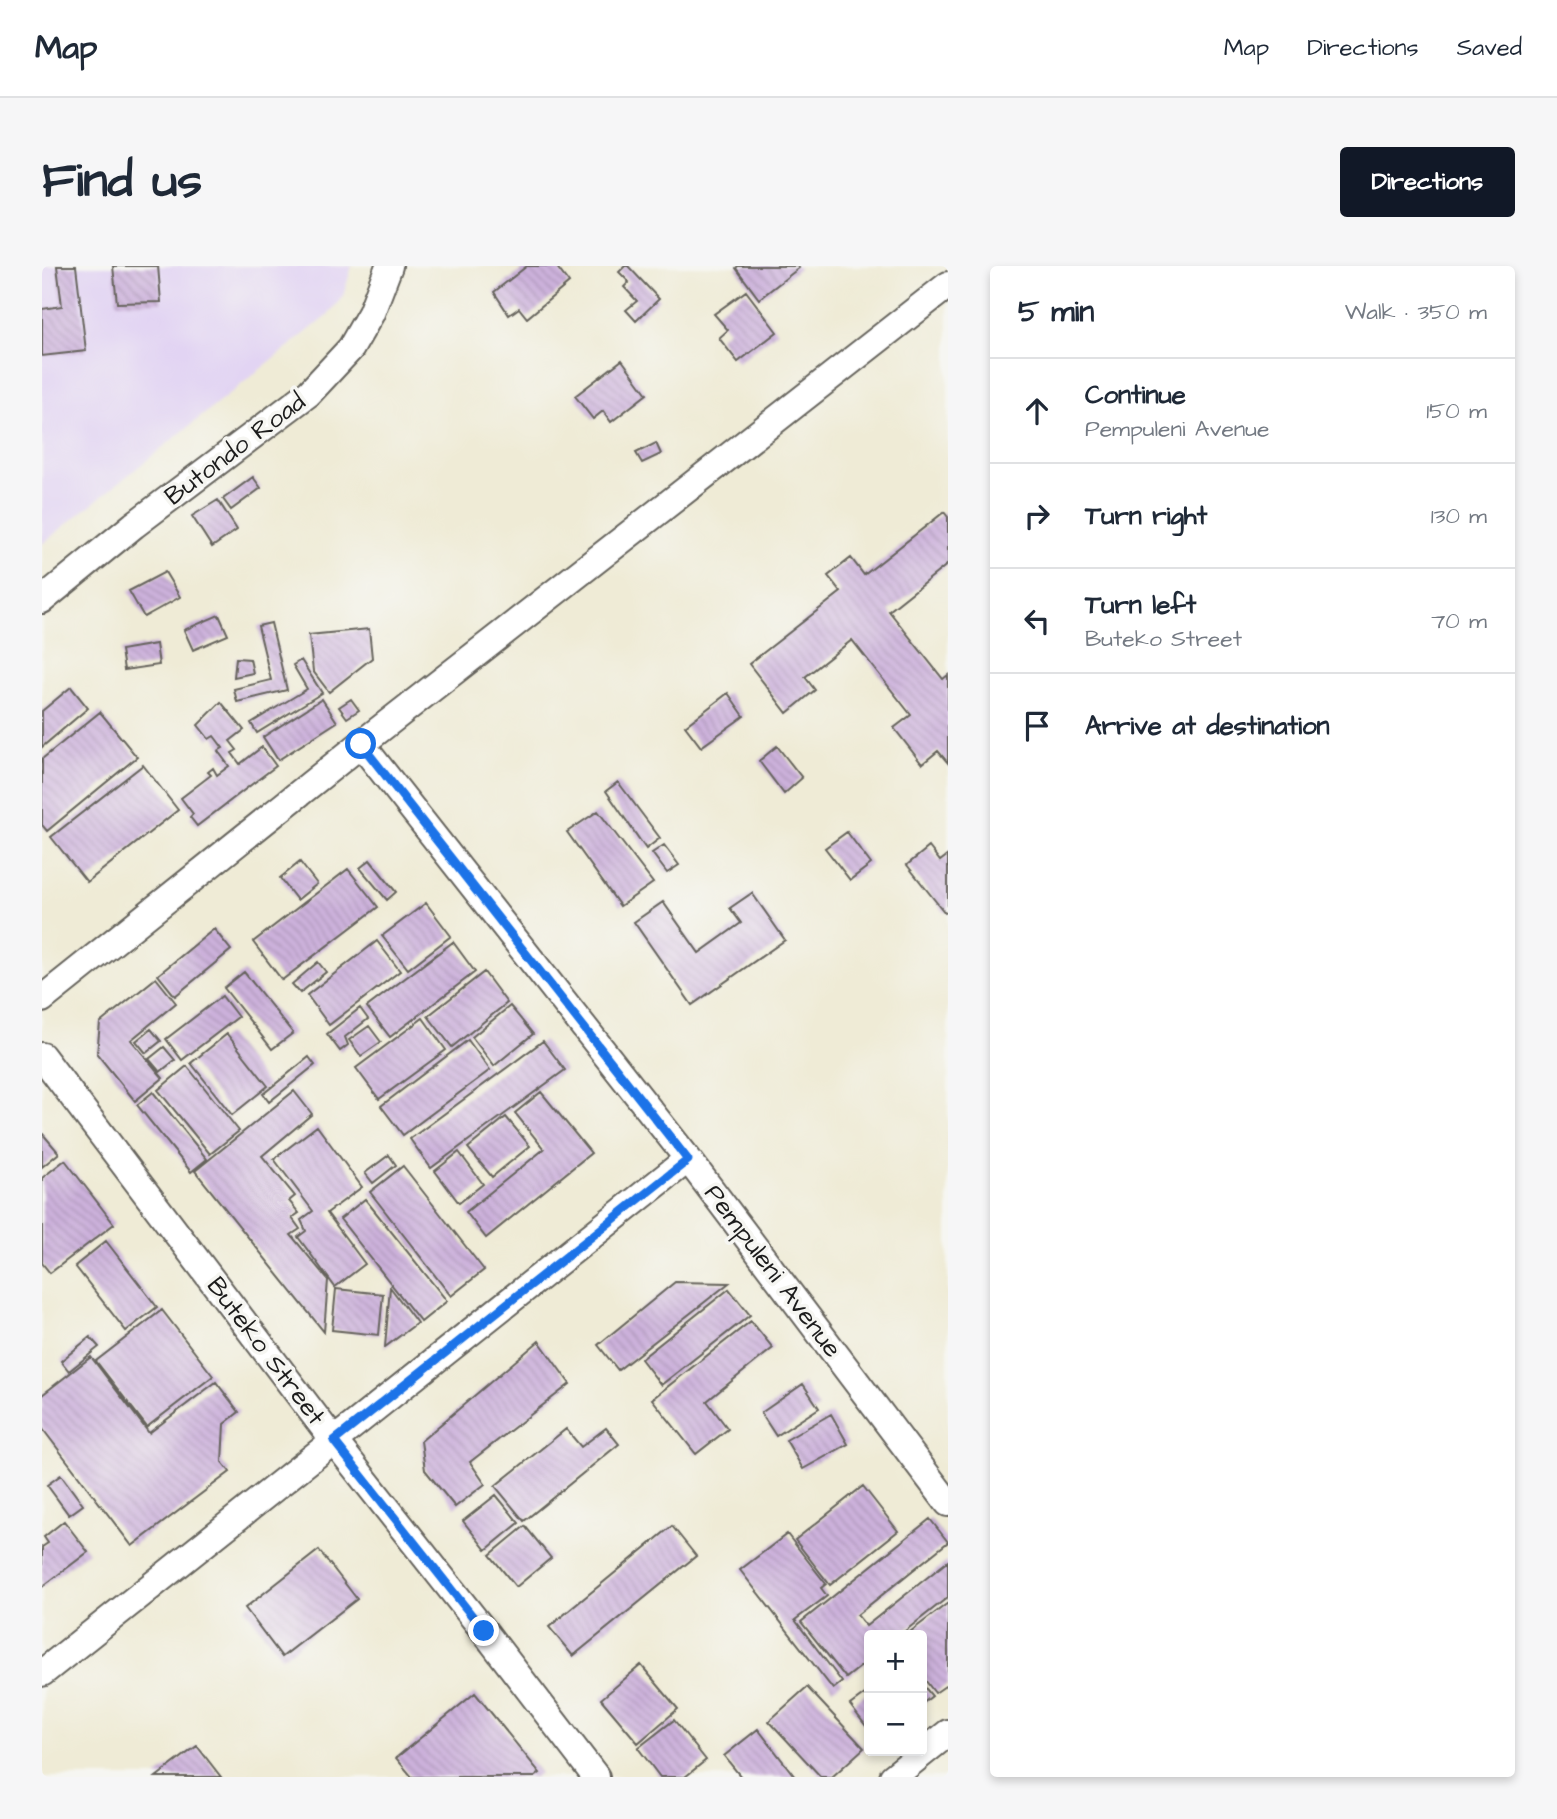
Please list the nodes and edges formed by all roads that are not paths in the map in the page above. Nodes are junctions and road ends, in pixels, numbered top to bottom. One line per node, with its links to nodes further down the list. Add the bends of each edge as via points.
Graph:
1 (389, 266): 3 (street, Butondo Road, via 351,348 309,393)
2 (948, 285): 4 (street)
3 (42, 600)
4 (361, 744): 5 (street); 7 (street, Pempuleni Avenue)
5 (42, 999)
6 (42, 1056): 8 (street, Buteko Street)
7 (688, 1160): 8 (street); 9 (street, Pempuleni Avenue)
8 (334, 1441): 10 (street); 12 (street, Buteko Street)
9 (948, 1503)
10 (42, 1673)
11 (948, 1733): 13 (street)
12 (596, 1777)
13 (893, 1777)

